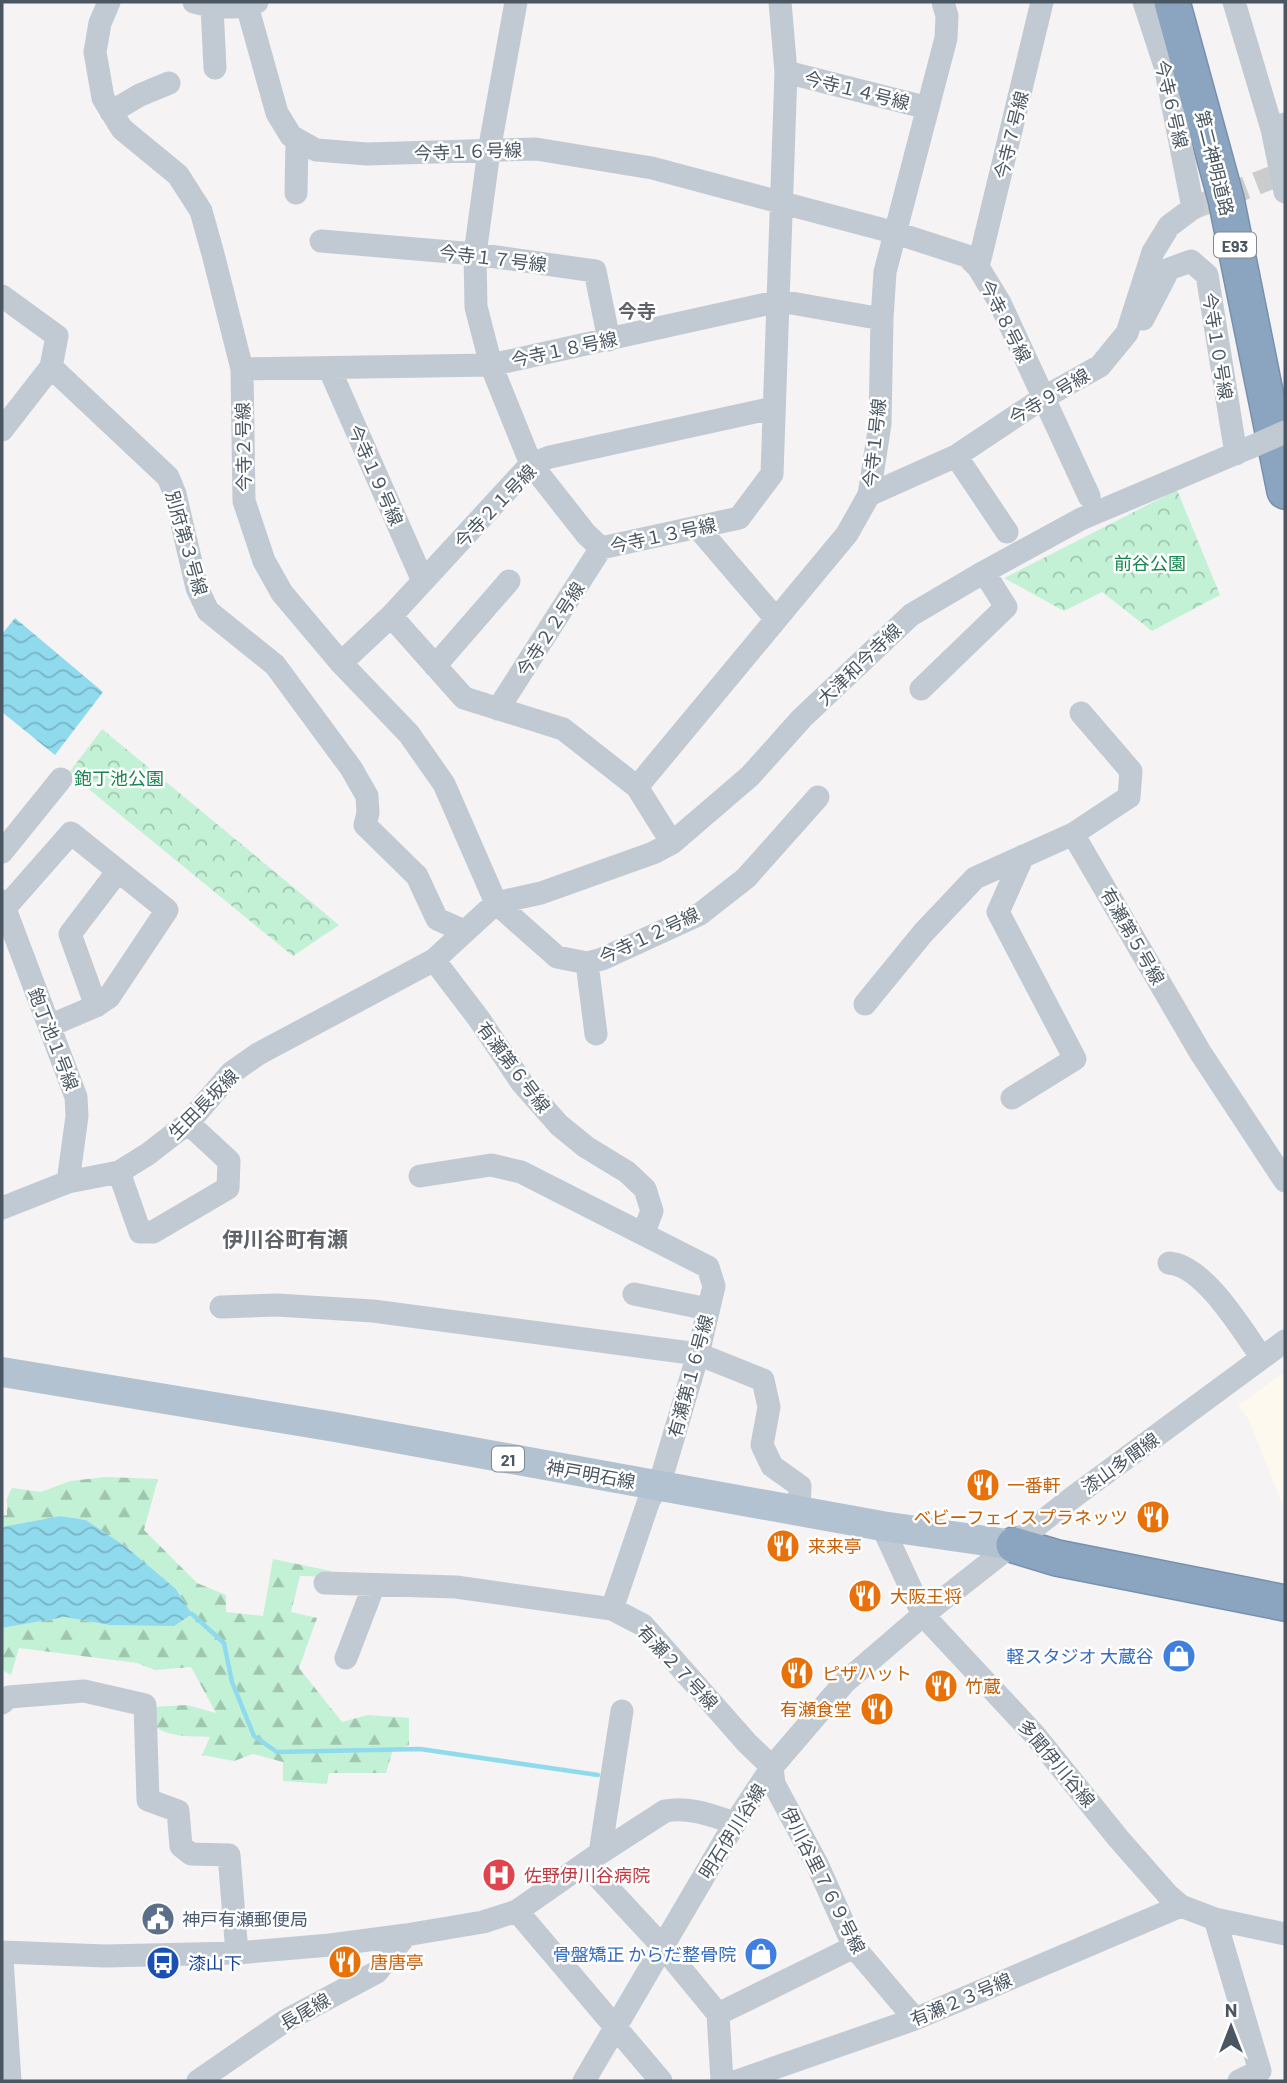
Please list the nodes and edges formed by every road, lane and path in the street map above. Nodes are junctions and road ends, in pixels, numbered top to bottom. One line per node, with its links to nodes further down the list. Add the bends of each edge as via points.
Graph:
1 (109, 2): 16 (street, 今寺２号線, via 95,52 103,98)
2 (516, 2): 19 (street, 今寺１３号線)
3 (780, 2): 13 (street, 今寺１３号線)
4 (946, 2): 15 (street, 今寺１号線, via 946,38)
5 (1042, 2): 27 (street, 今寺７号線)
6 (1144, 2): 23 (street, 今寺６号線, via 1165,66)
7 (1172, 2): 45 (highway, 第二神明道路 / E93, via 1226,199)
8 (1196, 2): 37 (highway, 第二神明道路 / E93, via 1248,194)
9 (1234, 2): 17 (street)
10 (250, 3): 11 (street); 18 (street, via 277,113)
11 (203, 4): 12 (street)
12 (215, 68)
13 (786, 72): 15 (street, 今寺１４号線); 22 (street, 今寺１３号線)
14 (169, 83): 16 (street)
15 (928, 108): 24 (street, 今寺１号線)
16 (111, 111): 36 (street, 今寺２号線, via 122,129 178,176 201,211)
17 (1279, 126): 20 (street)
18 (297, 140): 19 (street, 今寺１６号線, via 316,150 367,154); 21 (street)
19 (489, 150): 22 (street, 今寺１６号線, via 536,149 652,169); 26 (street, 今寺１３号線)
20 (1285, 192)
21 (296, 193)
22 (782, 204): 24 (street, 今寺１６号線); 29 (street, 今寺１３号線)
23 (1193, 208): 31 (street, 今寺９号線, via 1169,226 1153,252)
24 (896, 233): 27 (street, 今寺８号線, via 967,256); 30 (street, 今寺１号線, via 885,272)
25 (321, 242): 26 (street, 今寺１７号線)
26 (475, 254): 32 (street, 今寺１７号線, via 595,271); 33 (street, 今寺１３号線, via 476,307)
27 (978, 267): 38 (street, 今寺８号線)
28 (2, 296): 34 (street, via 57,336)
29 (780, 301): 30 (street, 今寺１８号線); 32 (street, 今寺１８号線); 39 (street, 今寺１３号線)
30 (882, 319): 46 (street, 今寺１号線, via 880,424)
31 (1127, 333): 38 (street, 今寺９号線, via 1100,366); 42 (street, 今寺１０号線, via 1144,318 1169,269 1191,261 1207,275)
32 (609, 340): 33 (street, 今寺１８号線)
33 (491, 365): 35 (street, 今寺１８号線); 44 (street, 今寺１３号線)
34 (51, 367): 40 (street); 71 (street, 別府第３号線, via 168,477 197,588 208,611 275,664 367,796 365,825 417,876 437,919)
35 (329, 368): 36 (street, 今寺１８号線); 52 (street, 今寺１９号線)
36 (242, 369): 56 (street, 今寺２号線, via 244,500 252,530 282,593)
37 (1285, 376)
38 (1044, 398): 43 (street, 今寺９号線); 47 (street, 今寺８号線)
39 (773, 408): 44 (street, 今寺２１号線); 48 (street, 今寺１３号線, via 772,474 739,518)
40 (2, 430)
41 (1285, 432): 42 (street, 大津和今寺線, bridge)
42 (1244, 450): 51 (street, 大津和今寺線, via 1081,519)
43 (956, 456): 46 (street, 今寺９号線); 49 (street)
44 (531, 464): 50 (street, 今寺１３号線); 52 (street, 今寺２１号線)
45 (1285, 491)
46 (869, 495): 55 (street, 今寺１号線, via 847,534)
47 (1089, 496)
48 (698, 528): 50 (street, 今寺１３号線); 55 (street)
49 (1007, 533)
50 (601, 548): 59 (street, 今寺２２号線)
51 (984, 572): 58 (street, via 1006,607); 65 (street, 大津和今寺線, via 911,615 802,718 750,776)
52 (423, 581): 54 (street, 今寺２１号線)
53 (509, 581): 57 (street)
54 (391, 616): 56 (street, 今寺２１号線); 57 (street)
55 (776, 619): 62 (street, 今寺１号線)
56 (341, 663): 69 (street, 今寺２号線, via 409,734 444,784)
57 (435, 666): 59 (street, via 464,698)
58 (922, 689)
59 (498, 709): 62 (street, via 563,729)
60 (1081, 713): 64 (street, via 1132,771 1129,797)
61 (61, 779): 66 (street)
62 (637, 787): 65 (street)
63 (818, 797): 73 (street, 今寺１２号線, via 746,878 700,914)
64 (1073, 834): 67 (street); 82 (street, 有瀬第５号線, via 1200,1052)
65 (673, 843): 69 (street, 大津和今寺線, via 541,893)
66 (2, 852)
67 (1023, 856): 74 (street, via 975,878); 78 (street, via 998,912 1075,1059)
68 (118, 871): 70 (street, via 71,833); 75 (street, via 70,934); 75 (street, via 167,910 109,997)
69 (496, 903): 71 (street, 大津和今寺線); 73 (street, 今寺１２号線, via 557,957)
70 (3, 904): 76 (street, 鉋丁池１号線)
71 (464, 931): 72 (street, 生田長坂線)
72 (434, 960): 79 (street, 生田長坂線, via 258,1054 231,1073); 85 (street, 有瀬第６号線, via 522,1083 559,1125 645,1189 652,1211)
73 (587, 963): 77 (street)
74 (865, 1004)
75 (96, 1006): 76 (street)
76 (49, 1027): 83 (street, 鉋丁池１号線, via 76,1097 78,1116)
77 (596, 1034)
78 (1012, 1098)
79 (188, 1123): 80 (street, 生田長坂線); 80 (street, via 229,1161 228,1188 153,1231 140,1231)
80 (119, 1172): 83 (street, 生田長坂線)
81 (420, 1176): 85 (street, via 491,1165 521,1172)
82 (1285, 1181)
83 (68, 1182): 84 (street, 生田長坂線)
84 (2, 1208)
85 (643, 1234): 89 (street, 有瀬第１６号線, via 708,1267 714,1286)
86 (1170, 1263): 90 (street, via 1179,1264 1207,1284)
87 (634, 1294): 89 (street)
88 (221, 1307): 91 (street, via 373,1311)
89 (708, 1309): 91 (street, 有瀬第１６号線)
90 (1278, 1349): 96 (street, 漆山多聞線)
91 (698, 1354): 93 (street, 有瀬第１６号線); 94 (street, via 763,1380 769,1407 762,1445 772,1466 800,1486)
92 (2, 1372): 93 (main road, 神戸明石線 / 21)
93 (659, 1486): 94 (main road, 神戸明石線 / 21); 101 (street, via 649,1500)
94 (799, 1511): 95 (main road, 神戸明石線 / 21)
95 (882, 1526): 96 (main road, 神戸明石線 / 21); 102 (street, 多聞伊川谷線)
96 (1014, 1545): 98 (highway, via 1085,1547); 100 (highway, via 1057,1558); 102 (street, 漆山多聞線)
97 (326, 1583): 99 (street, 有瀬２７号線)
98 (1285, 1583)
99 (374, 1585): 101 (street, 有瀬２７号線, via 456,1587); 103 (street)
100 (1285, 1603)
101 (612, 1609): 106 (street, 有瀬２７号線, via 643,1625)
102 (923, 1615): 106 (street, 明石伊川谷線, via 845,1682); 109 (street, 多聞伊川谷線, via 1034,1734 1118,1838)
103 (346, 1658)
104 (5, 1700): 117 (street, via 84,1691 145,1705 148,1800 178,1811 181,1846 191,1854 229,1855)
105 (622, 1711): 108 (street)
106 (772, 1767): 107 (street, 明石伊川谷線); 115 (street, 伊川谷里７６９号線, via 774,1784)
107 (735, 1823): 108 (street, via 678,1808 665,1811); 114 (street, 明石伊川谷線)
108 (593, 1858): 110 (street); 114 (street)
109 (1181, 1906): 111 (street, 多聞伊川谷線); 120 (street, 有瀬２３号線)
110 (517, 1911): 113 (street); 121 (street)
111 (1214, 1919): 112 (street, 多聞伊川谷線); 128 (street, via 1260,2071)
112 (1285, 1934)
113 (406, 1936): 117 (street); 123 (street, 長尾線, via 377,1972 285,2021)
114 (663, 1947): 119 (street); 121 (street, 明石伊川谷線)
115 (854, 1947): 119 (street); 120 (street, 伊川谷里７６９号線)
116 (2, 1952): 117 (street, via 105,1956)
117 (237, 1953)
118 (2, 1959): 122 (street)
119 (718, 2014): 126 (street)
120 (915, 2019): 127 (street, 有瀬２３号線)
121 (614, 2027): 124 (street, 明石伊川谷線); 125 (street)
122 (10, 2081)
123 (198, 2081)
124 (584, 2081)
125 (662, 2081)
126 (722, 2081)
127 (737, 2081)
128 (1239, 2081)

